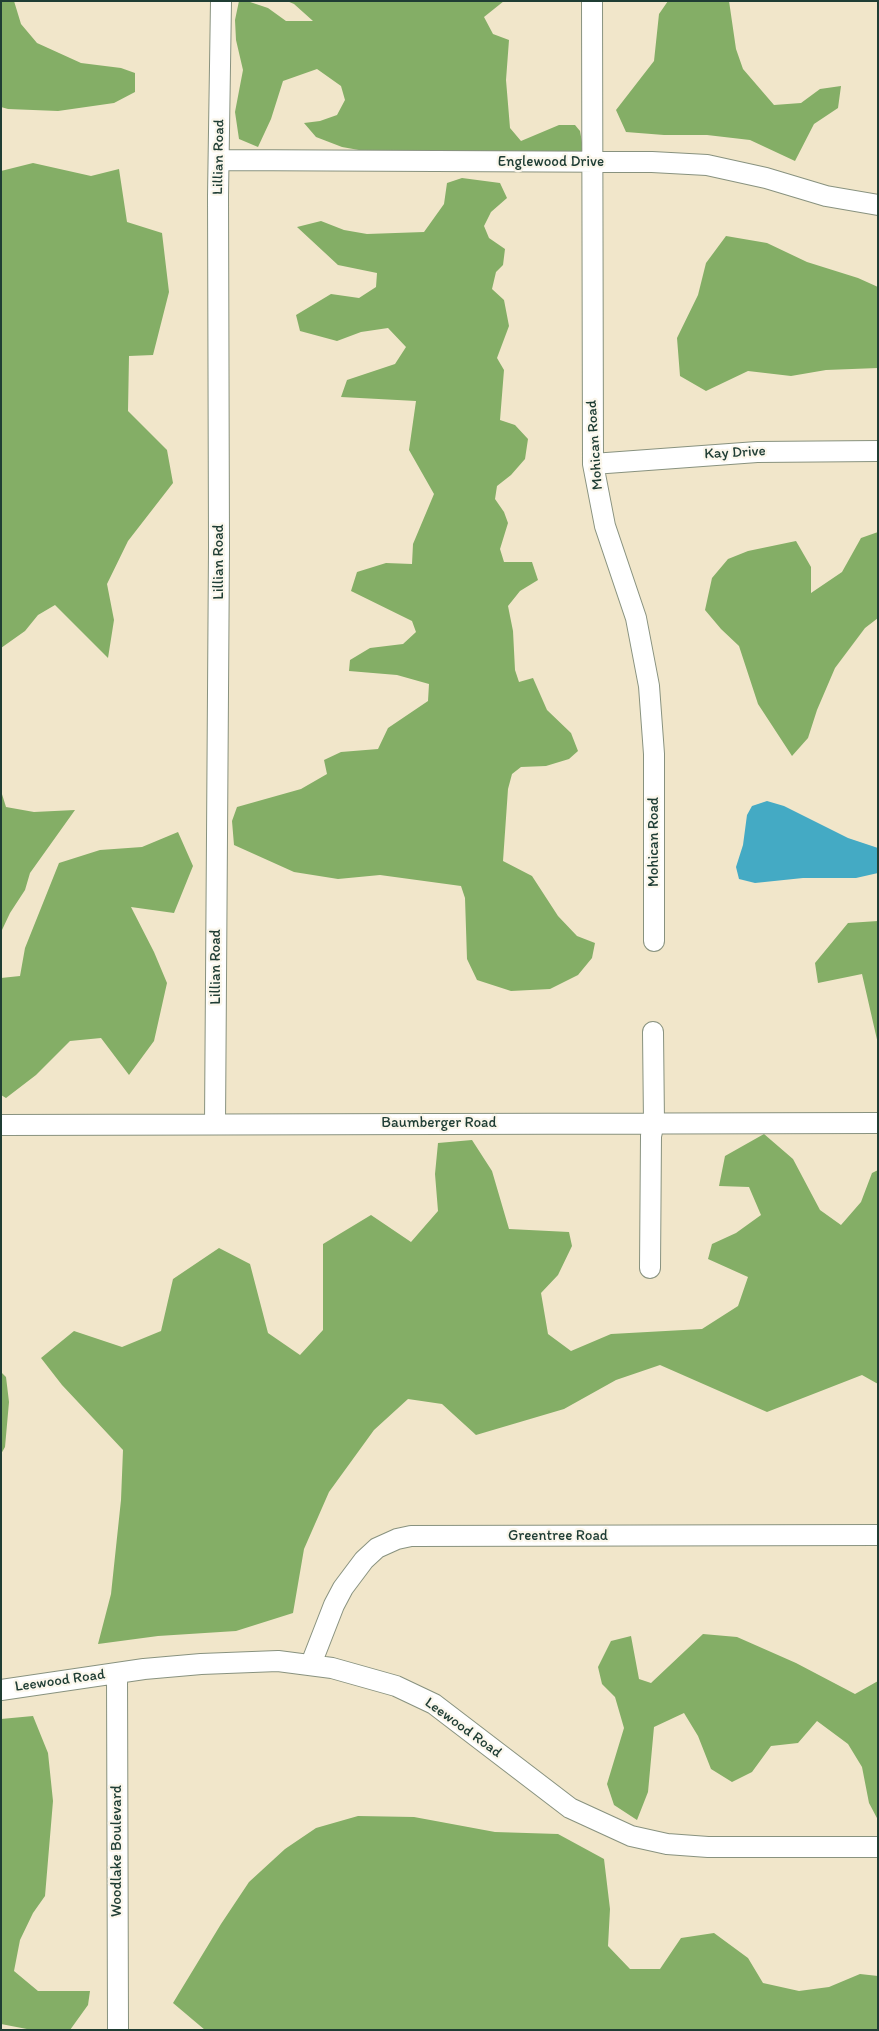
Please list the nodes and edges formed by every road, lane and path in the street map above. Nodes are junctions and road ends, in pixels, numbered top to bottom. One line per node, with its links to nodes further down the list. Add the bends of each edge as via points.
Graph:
1 (221, 1): 3 (street, Lillian Road)
2 (592, 1): 4 (street, Mohican Road)
3 (219, 160): 4 (street, Englewood Drive); 12 (street, Lillian Road)
4 (592, 162): 5 (street, Englewood Drive, via 706,165 826,196); 7 (street, Mohican Road)
5 (878, 205)
6 (878, 450): 7 (street, Kay Drive, via 757,452)
7 (593, 464): 8 (street, Mohican Road, via 605,526 636,618 649,686 654,754)
8 (654, 941)
9 (653, 1032): 11 (street)
10 (878, 1122): 11 (street, Baumberger Road)
11 (654, 1123): 12 (street, Baumberger Road); 14 (street, via 651,1136)
12 (215, 1124): 13 (street, Baumberger Road)
13 (1, 1125)
14 (650, 1268)
15 (878, 1535): 16 (street, Greentree Road, via 397,1538 377,1548 351,1576 334,1605)
16 (311, 1664): 17 (street, Leewood Road, via 229,1662); 19 (street, Leewood Road, via 377,1679 428,1701 570,1808 631,1836 667,1844 708,1847)
17 (116, 1673): 18 (street, Leewood Road); 20 (street, Woodlake Boulevard)
18 (1, 1690)
19 (878, 1846)
20 (118, 2030)

